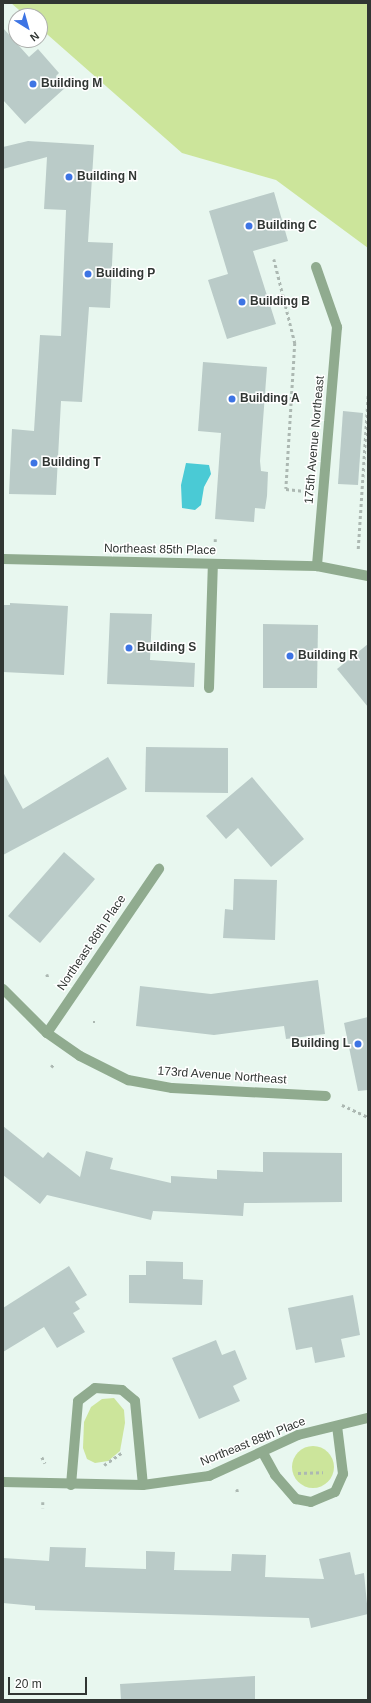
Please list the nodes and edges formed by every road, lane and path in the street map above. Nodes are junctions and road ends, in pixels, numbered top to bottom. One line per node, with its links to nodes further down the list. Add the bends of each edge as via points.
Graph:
1 (274, 259): 4 (path, via 295,344 286,489 306,491)
2 (316, 267): 8 (street, 175th Avenue Northeast, via 337,327)
3 (368, 394): 5 (path)
4 (305, 499)
5 (358, 549)
6 (3, 559): 7 (street, Northeast 85th Place)
7 (213, 564): 8 (street, Northeast 85th Place); 10 (street)
8 (317, 566): 9 (street)
9 (368, 576)
10 (210, 688)
11 (159, 869): 15 (street, Northeast 86th Place)
12 (47, 974): 13 (path)
13 (48, 978)
14 (3, 989): 15 (street, 173rd Avenue Northeast)
15 (47, 1033): 18 (street, 173rd Avenue Northeast, via 80,1056 128,1080 172,1088)
16 (54, 1064): 17 (path)
17 (51, 1067)
18 (326, 1096): 19 (path, via 359,1116)
19 (368, 1117)
20 (368, 1418): 21 (street, Northeast 88th Place)
21 (337, 1426): 23 (street, Northeast 88th Place, via 298,1435); 23 (street, via 343,1474 335,1492 311,1502 296,1499 276,1475)
22 (124, 1448): 26 (path, via 114,1460)
23 (263, 1453): 31 (street, Northeast 88th Place, via 209,1476)
24 (42, 1456): 25 (path)
25 (45, 1463)
26 (99, 1465)
27 (329, 1472): 28 (path)
28 (294, 1475)
29 (3, 1482): 30 (street, Northeast 88th Place)
30 (71, 1485): 31 (street, Northeast 88th Place); 31 (street, via 78,1401 95,1388 122,1390 135,1401)
31 (143, 1485)
32 (237, 1489): 33 (path)
33 (238, 1494)
34 (43, 1502): 35 (path)
35 (43, 1508)

